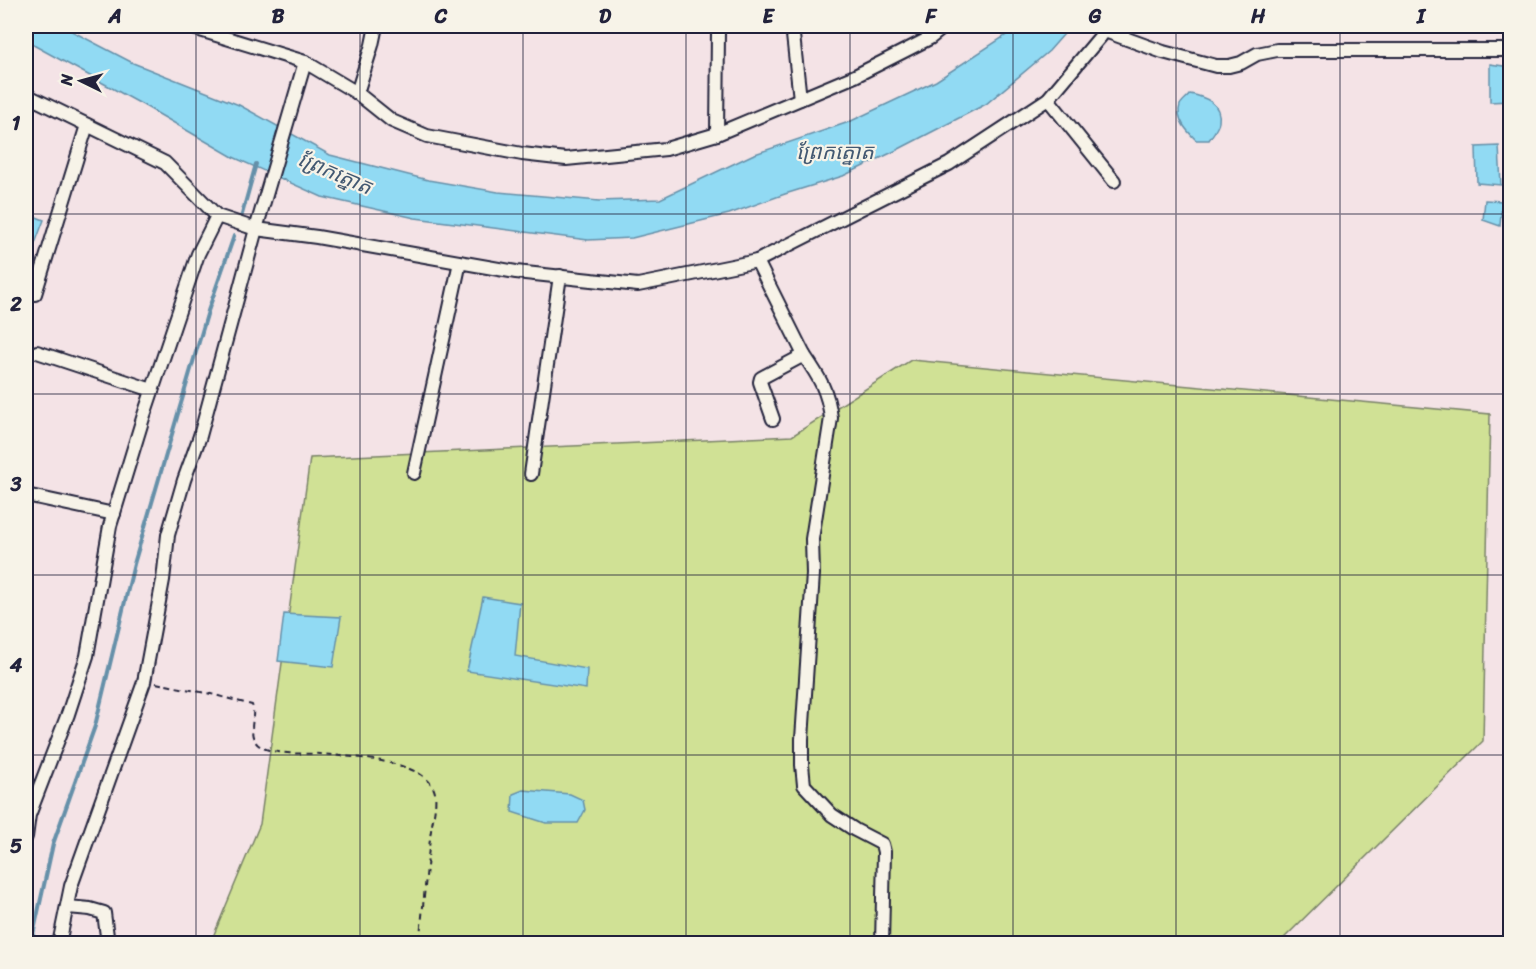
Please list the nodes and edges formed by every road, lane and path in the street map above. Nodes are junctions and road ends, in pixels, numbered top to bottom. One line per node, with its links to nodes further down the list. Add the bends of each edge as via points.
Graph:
1 (187, 26): 8 (street)
2 (376, 26): 9 (street)
3 (792, 26): 11 (street)
4 (945, 26): 11 (street, via 930,38 855,76)
5 (1107, 28): 7 (street, via 1163,52 1216,66 1241,63 1257,54 1277,50); 12 (street)
6 (718, 32): 14 (street)
7 (1510, 50)
8 (305, 62): 9 (street); 17 (street)
9 (357, 93): 14 (street, via 392,121 427,136 555,158 666,149)
10 (26, 95): 13 (street)
11 (800, 99): 14 (street)
12 (1048, 99): 15 (street); 18 (street, via 949,164)
13 (87, 125): 16 (street, via 165,163); 21 (street)
14 (717, 134)
15 (1114, 181)
16 (217, 216): 17 (street); 24 (street, via 198,254)
17 (256, 229): 19 (street); 30 (street, via 200,436 168,535)
18 (757, 261): 20 (street, via 638,285); 23 (street)
19 (460, 262): 20 (street); 26 (street)
20 (560, 276): 27 (street)
21 (35, 294)
22 (37, 352): 24 (street)
23 (804, 355): 25 (street, via 761,378); 36 (street, via 821,380 830,402 831,418 812,539 802,739 804,785 832,815 882,844)
24 (152, 390): 29 (street)
25 (773, 419)
26 (414, 473)
27 (531, 474)
28 (26, 495): 29 (street)
29 (114, 514): 31 (street, via 87,656 29,815)
30 (144, 682): 32 (street, via 87,838); 35 (path, via 252,705 254,740 263,748 393,764 427,779 435,795 435,808)
31 (26, 837)
32 (68, 907): 33 (street); 34 (street, via 104,913)
33 (59, 944)
34 (107, 944)
35 (420, 944)
36 (882, 944)

